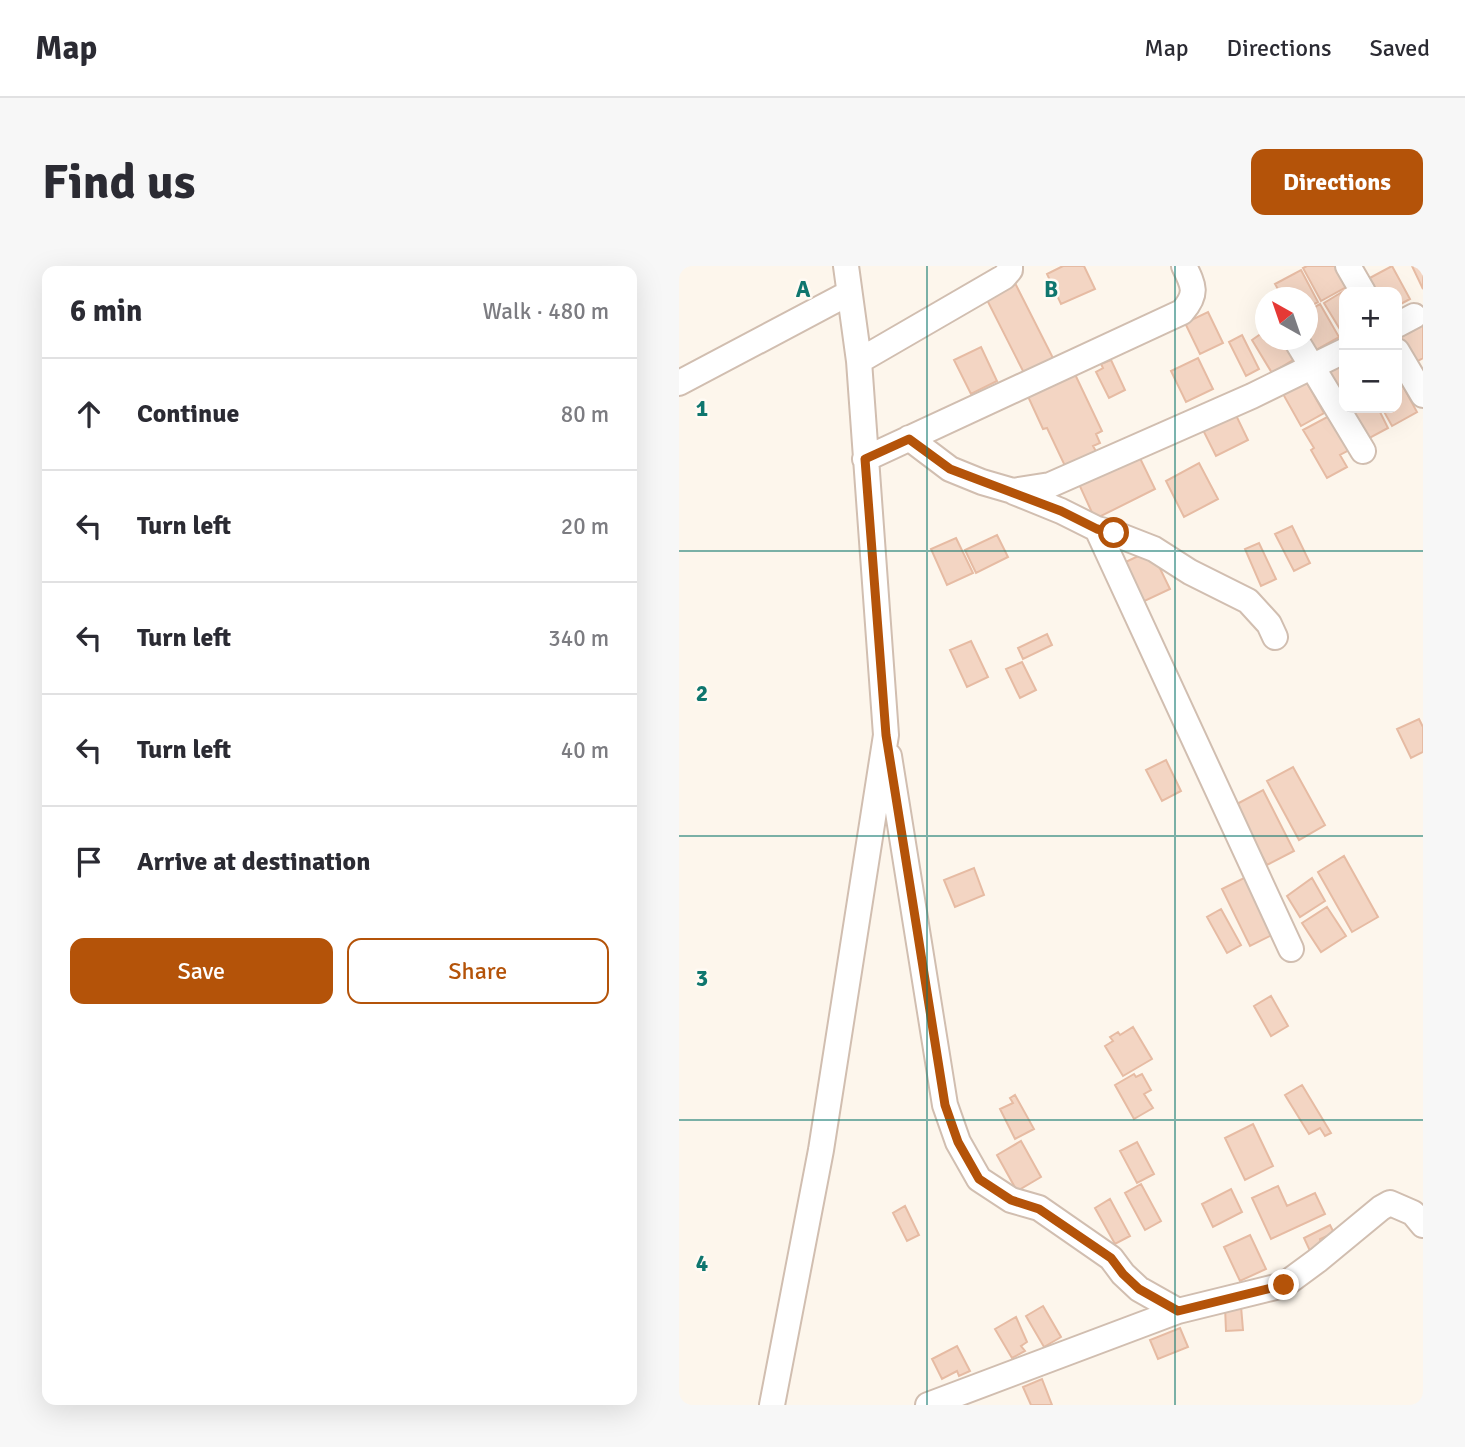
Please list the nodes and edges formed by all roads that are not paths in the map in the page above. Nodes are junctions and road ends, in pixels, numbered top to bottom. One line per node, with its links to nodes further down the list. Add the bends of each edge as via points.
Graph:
1 (846, 266): 6 (street)
2 (1010, 266): 10 (street, via 1004,277)
3 (1184, 266): 14 (street, via 1193,293 1182,312)
4 (1348, 266): 5 (street)
5 (1360, 287)
6 (849, 293): 10 (street); 12 (street)
7 (1302, 350): 11 (street)
8 (1339, 354): 11 (street)
9 (1402, 359): 13 (street)
10 (859, 361): 16 (street)
11 (1312, 367): 15 (street); 17 (street, via 1050,485)
12 (679, 383)
13 (1423, 395)
14 (909, 439): 16 (street); 17 (street, via 950,469)
15 (1363, 451)
16 (865, 459): 20 (street)
17 (1013, 491): 18 (street)
18 (1097, 529): 19 (street, via 1154,549 1248,601); 21 (street)
19 (1275, 638)
20 (886, 735): 23 (street, via 945,1105 958,1142 979,1179 1011,1200 1039,1209 1111,1258 1139,1289); 24 (street, via 821,1150)
21 (1291, 948)
22 (1423, 1225): 23 (street, via 1413,1213 1390,1203 1284,1285)
23 (1178, 1311): 25 (street)
24 (772, 1405)
25 (928, 1405)

